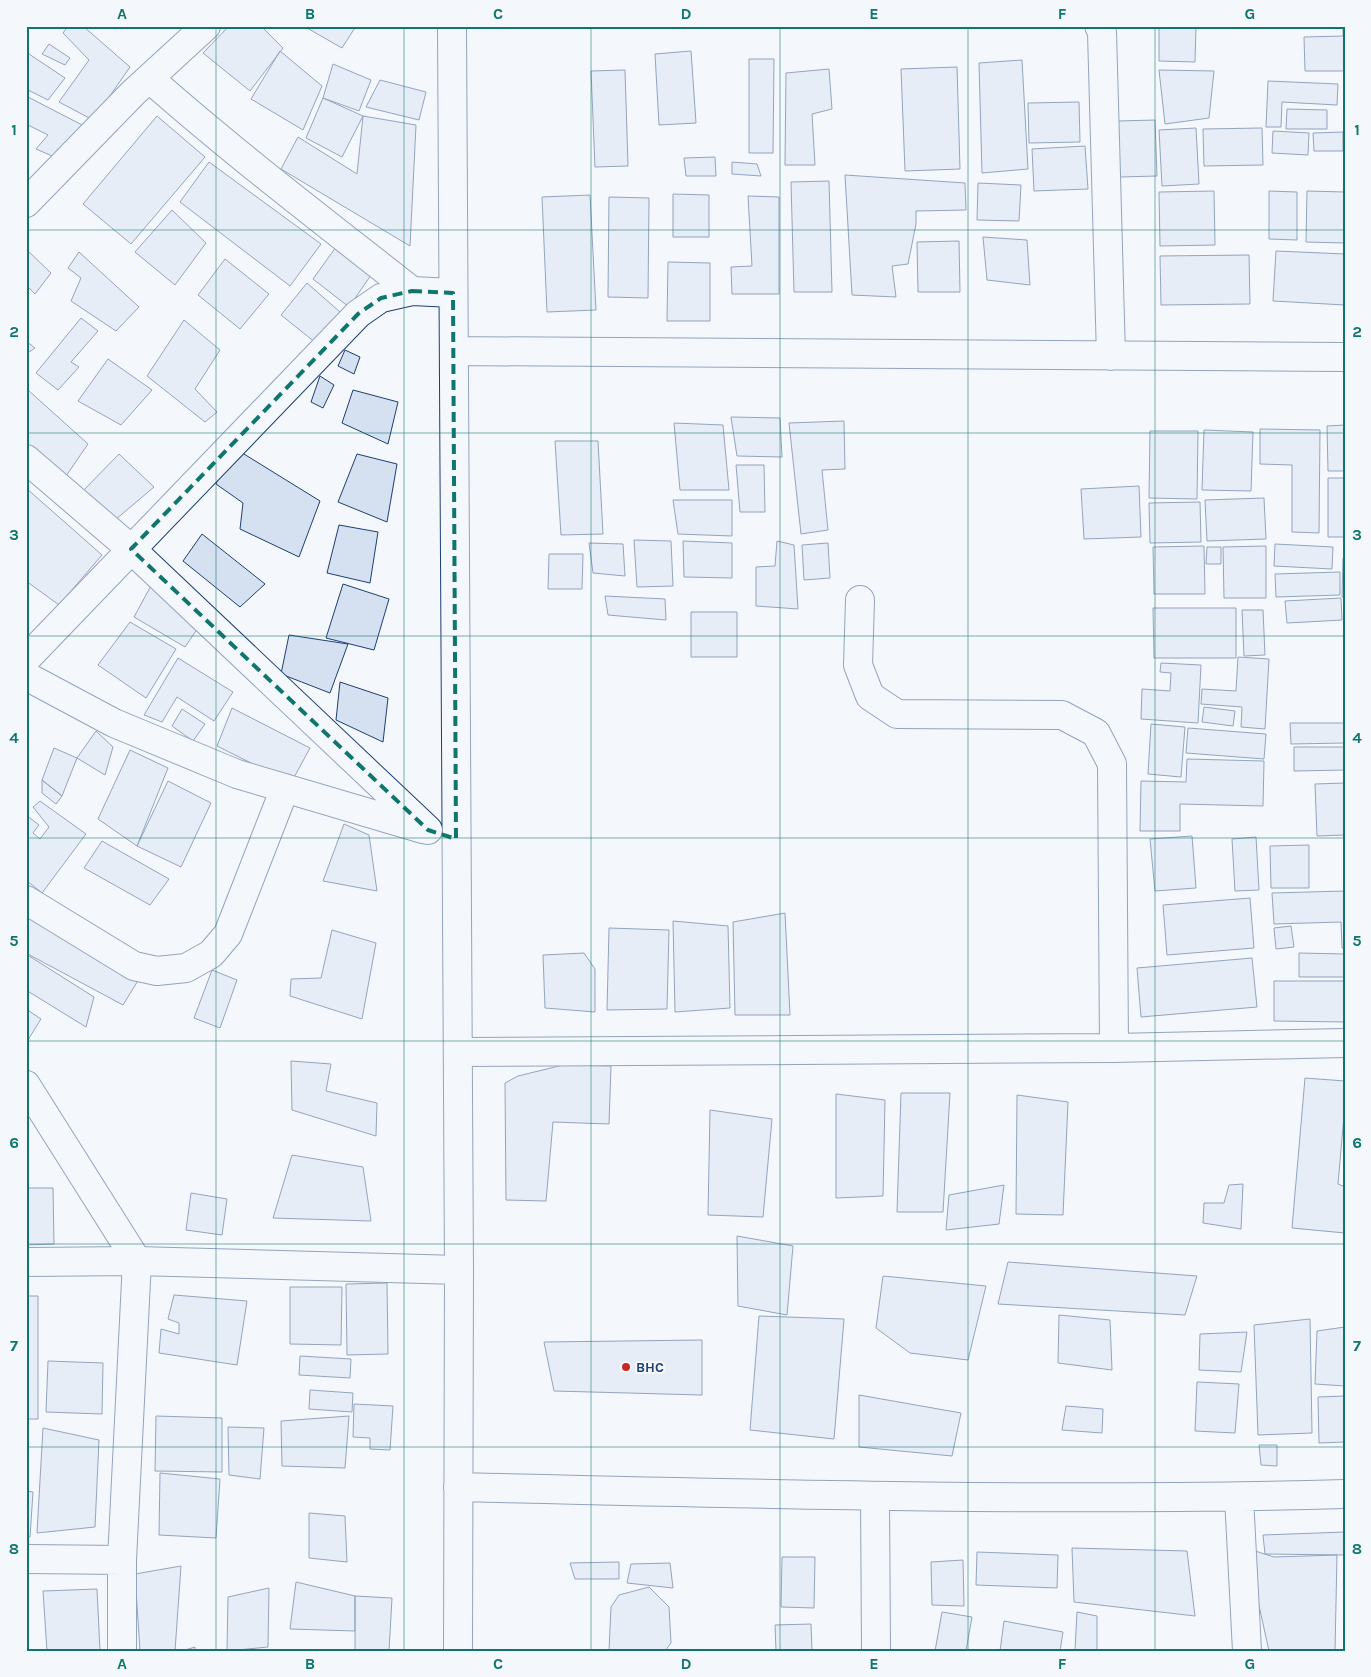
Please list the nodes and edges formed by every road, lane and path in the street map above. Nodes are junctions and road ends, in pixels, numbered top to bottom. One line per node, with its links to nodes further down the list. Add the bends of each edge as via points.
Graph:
1 (206, 26): 4 (street)
2 (452, 26): 7 (street)
3 (1099, 26): 9 (street, via 1102,32)
4 (150, 78): 5 (street); 6 (street, via 214,135)
5 (26, 203)
6 (412, 291): 7 (street); 12 (street, via 381,298 358,314)
7 (454, 293): 8 (street)
8 (454, 351): 9 (street); 18 (street)
9 (1111, 356): 10 (street)
10 (1345, 357)
11 (26, 459): 12 (street)
12 (131, 550): 14 (street); 17 (street)
13 (860, 600): 21 (street, via 858,665 870,696 897,714 1062,716 1096,733 1112,764)
14 (26, 659)
15 (26, 676): 16 (street, via 114,723 237,774)
16 (285, 788): 17 (street); 19 (street, via 228,934 211,954 186,968 157,971 134,966)
17 (428, 830): 18 (street)
18 (456, 839): 22 (street)
19 (26, 900)
20 (1345, 1043): 21 (street)
21 (1114, 1048): 22 (street)
22 (458, 1052): 26 (street)
23 (26, 1085): 24 (street)
24 (137, 1261): 25 (street); 26 (street); 32 (street)
25 (26, 1262)
26 (459, 1270): 27 (street)
27 (458, 1486): 29 (street); 34 (street)
28 (1345, 1494): 30 (street)
29 (875, 1496): 30 (street); 35 (street)
30 (1239, 1497): 36 (street)
31 (26, 1559): 32 (street)
32 (122, 1560): 33 (street)
33 (122, 1651)
34 (458, 1651)
35 (876, 1651)
36 (1247, 1651)

